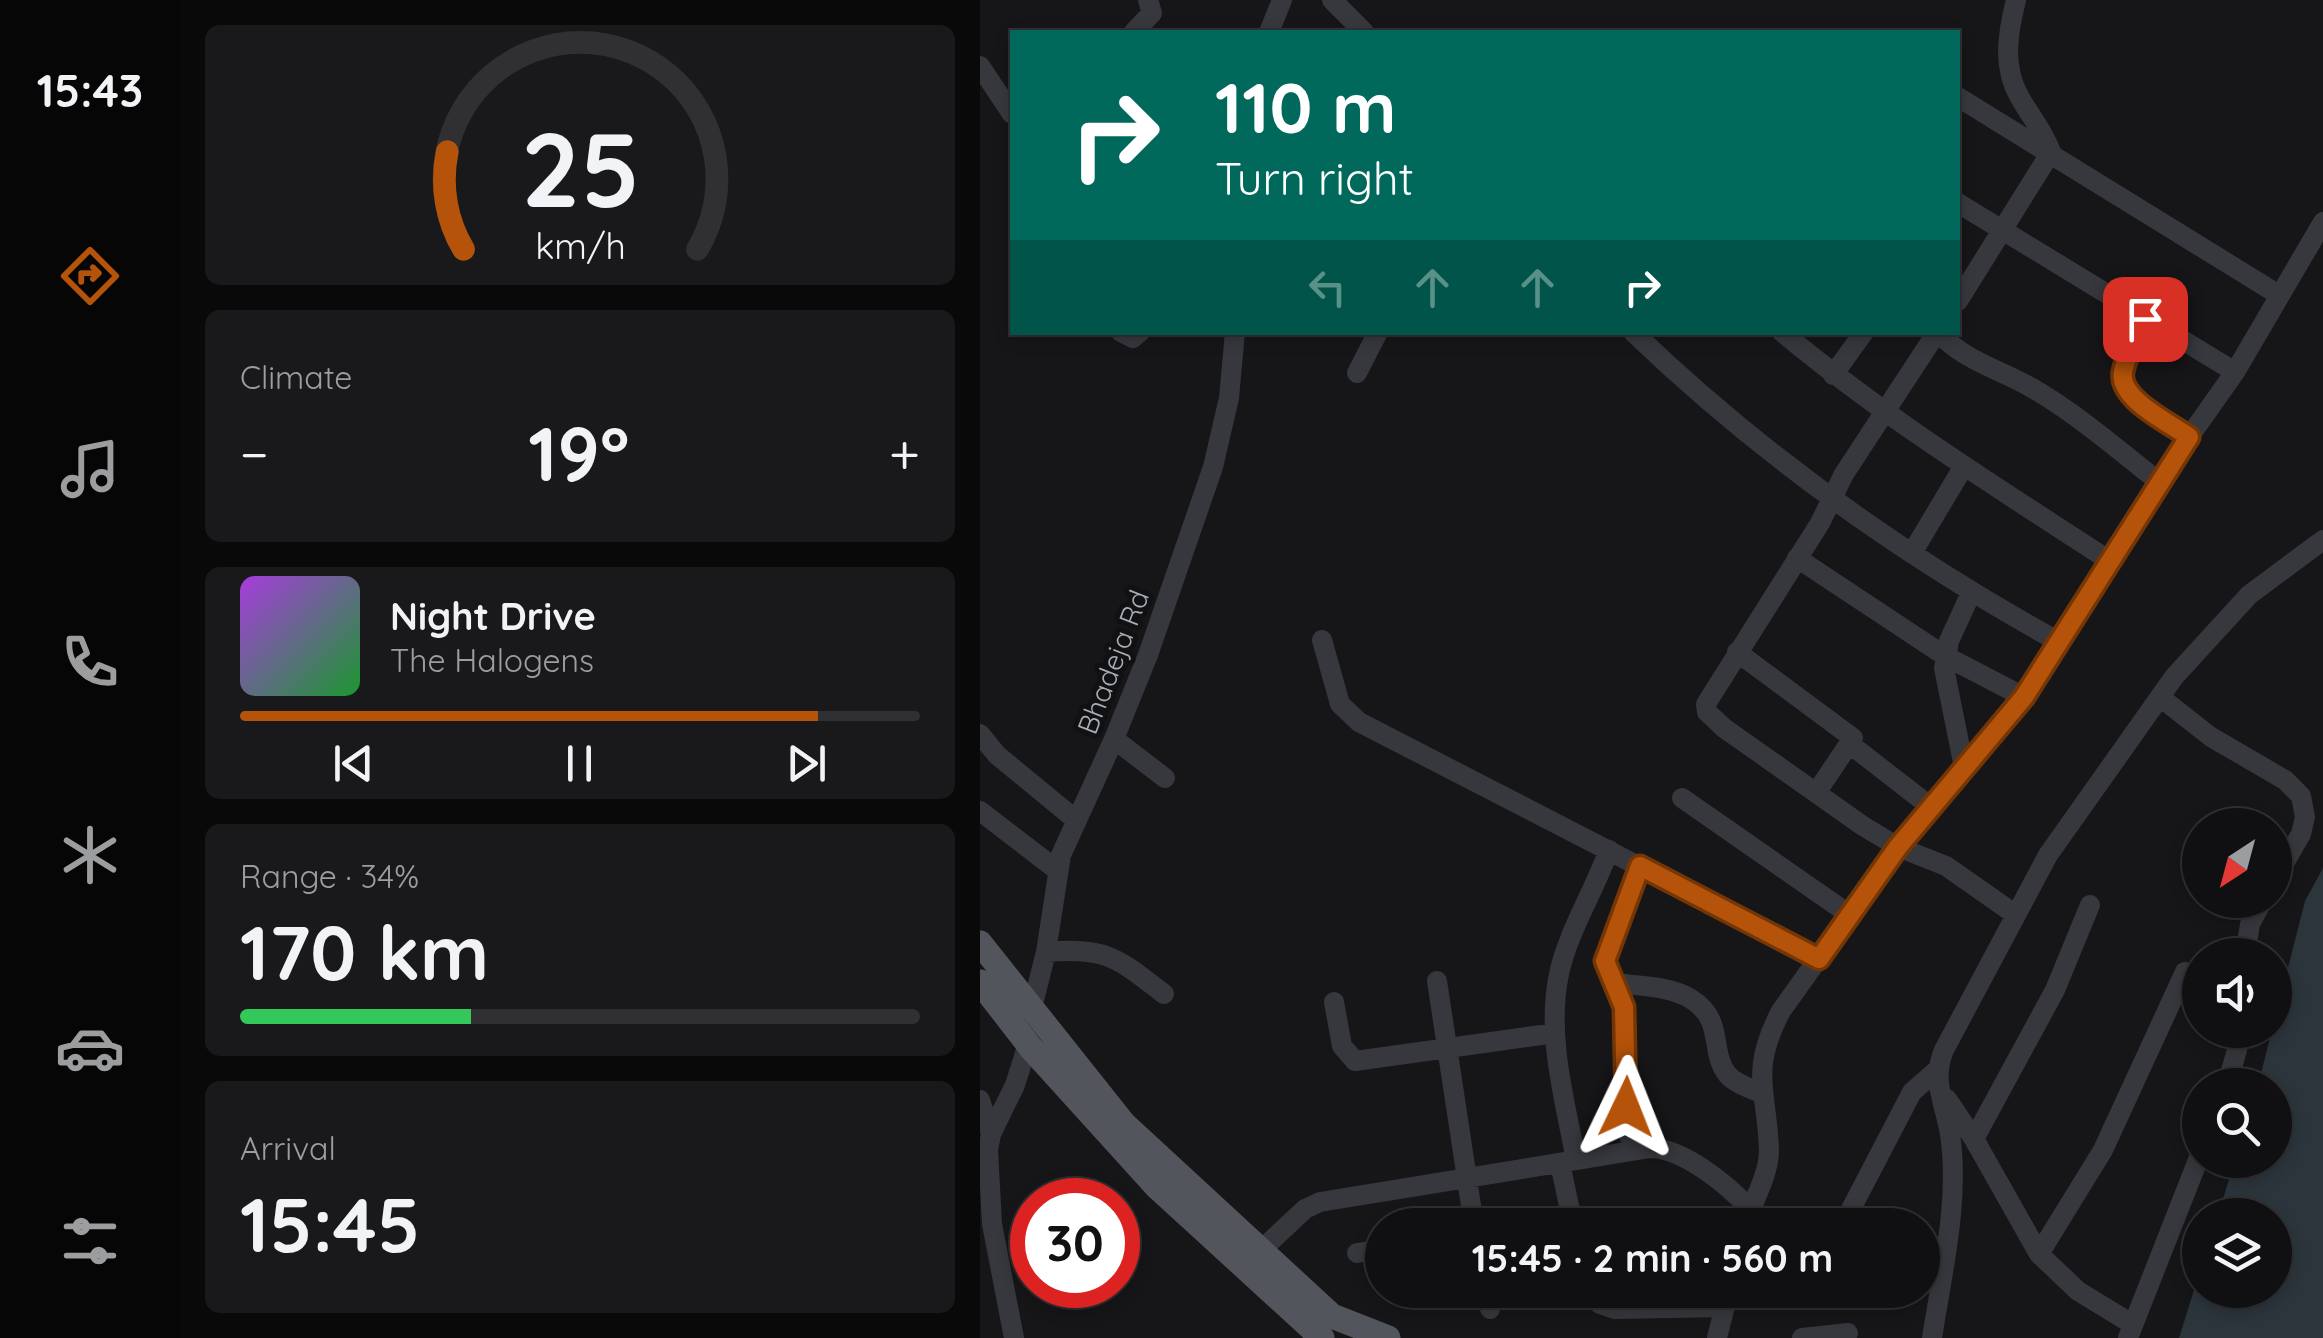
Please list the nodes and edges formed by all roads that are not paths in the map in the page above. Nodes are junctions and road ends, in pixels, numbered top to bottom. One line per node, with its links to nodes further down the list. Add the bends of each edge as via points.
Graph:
1 (1148, 0): 5 (street, via 1152,13)
2 (1282, 0): 6 (street)
3 (1332, 0): 7 (street)
4 (2011, 3): 11 (street, via 2010,74)
5 (1136, 30)
6 (1270, 30)
7 (1362, 30)
8 (980, 66): 10 (street)
9 (1960, 97): 11 (street)
10 (1010, 111)
11 (2051, 152): 14 (street); 15 (street)
12 (1960, 204): 14 (street)
13 (2323, 222): 15 (street)
14 (2002, 232): 16 (street); 17 (street)
15 (2279, 295): 25 (street)
16 (1960, 298)
17 (2145, 319): 25 (street); 29 (street, via 2123,382 2134,398)
18 (1235, 335): 45 (street, Bhadeja Rd, via 1230,398 1213,467)
19 (1376, 335): 26 (street)
20 (1640, 335): 32 (street)
21 (1786, 335): 27 (street)
22 (1862, 335): 27 (street)
23 (1936, 335): 28 (street)
24 (1941, 335): 31 (street, via 1962,355 2067,411)
25 (2235, 372): 29 (street)
26 (1357, 373)
27 (1833, 375): 28 (street)
28 (1885, 412): 30 (street); 32 (street)
29 (2189, 437): 31 (street)
30 (1964, 466): 34 (street); 36 (street)
31 (2158, 481): 36 (street)
32 (1832, 501): 34 (street); 35 (street)
33 (2323, 540): 43 (street, via 2248,595)
34 (1912, 553): 37 (street)
35 (1797, 558): 40 (street); 41 (street)
36 (2110, 561): 39 (street)
37 (1971, 593): 39 (street); 41 (street)
38 (1322, 640): 55 (street, via 1340,704 1351,716)
39 (2060, 642): 42 (street)
40 (1737, 652): 46 (street, via 1847,732); 49 (street, via 1710,694 1707,712)
41 (1945, 656): 42 (street); 47 (street)
42 (2024, 697): 47 (street)
43 (2160, 697): 56 (street, via 2301,796 2305,817); 61 (street, via 2058,840)
44 (980, 734): 53 (street)
45 (1114, 739): 48 (street); 53 (street, Bhadeja Rd)
46 (1851, 745): 49 (street); 51 (street)
47 (1964, 767): 51 (street)
48 (1165, 778)
49 (1816, 793): 54 (street)
50 (1682, 798): 60 (street)
51 (1931, 807): 54 (street)
52 (980, 811): 58 (street)
53 (1076, 820): 58 (street, Bhadeja Rd)
54 (1898, 847): 60 (street); 61 (street, via 1946,866)
55 (1609, 850): 57 (street); 72 (street, via 1560,970)
56 (2292, 850)
57 (1640, 866): 64 (street); 68 (street, via 1605,961)
58 (1057, 870): 63 (street, Bhadeja Rd)
59 (2090, 906): 78 (street, via 2055,990)
60 (1850, 915): 64 (street)
61 (2016, 915): 75 (street, via 1944,1050)
62 (980, 943): 71 (main road)
63 (1046, 952): 69 (street, via 1094,950); 71 (street, Bhadeja Rd)
64 (1819, 959): 76 (street, via 1770,1032)
65 (2182, 979): 91 (street, via 2103,1150)
66 (1437, 981): 74 (street)
67 (980, 982): 73 (main road)
68 (1615, 983): 76 (street, via 1678,993 1697,1003 1717,1034 1725,1071); 79 (street, via 1624,1007 1625,1119)
69 (1164, 994)
70 (1334, 1002): 74 (street, via 1342,1046 1355,1061)
71 (1032, 1008): 88 (main road, via 1124,1124)
72 (1555, 1033): 74 (street); 80 (street)
73 (1028, 1044): 77 (street, via 1015,1085); 98 (main road, via 1157,1187)
74 (1447, 1050): 81 (street)
75 (1938, 1079): 78 (street); 87 (street, via 1912,1092); 93 (street, via 1952,1154)
76 (1761, 1093): 86 (street, via 1769,1152)
77 (984, 1119): 97 (street, via 992,1224)
78 (1974, 1138): 91 (street)
79 (1634, 1150): 80 (street); 85 (street, via 1672,1150 1731,1188)
80 (1568, 1162): 81 (street); 84 (street)
81 (1465, 1178): 83 (street); 88 (street, via 1310,1206)
82 (2191, 1178): 95 (street)
83 (1471, 1208)
84 (1572, 1208)
85 (1742, 1208)
86 (1750, 1208)
87 (1852, 1208)
88 (1259, 1252): 99 (main road, via 1332,1316)
89 (1365, 1252): 90 (street)
90 (1357, 1254)
91 (2039, 1254): 95 (street)
92 (1940, 1257): 93 (street)
93 (1944, 1258): 102 (street)
94 (1725, 1308): 100 (street)
95 (2130, 1331)
96 (1848, 1333): 101 (street)
97 (1014, 1338)
98 (1322, 1338)
99 (1388, 1338)
100 (1718, 1338)
101 (1802, 1338)
102 (1932, 1338)

